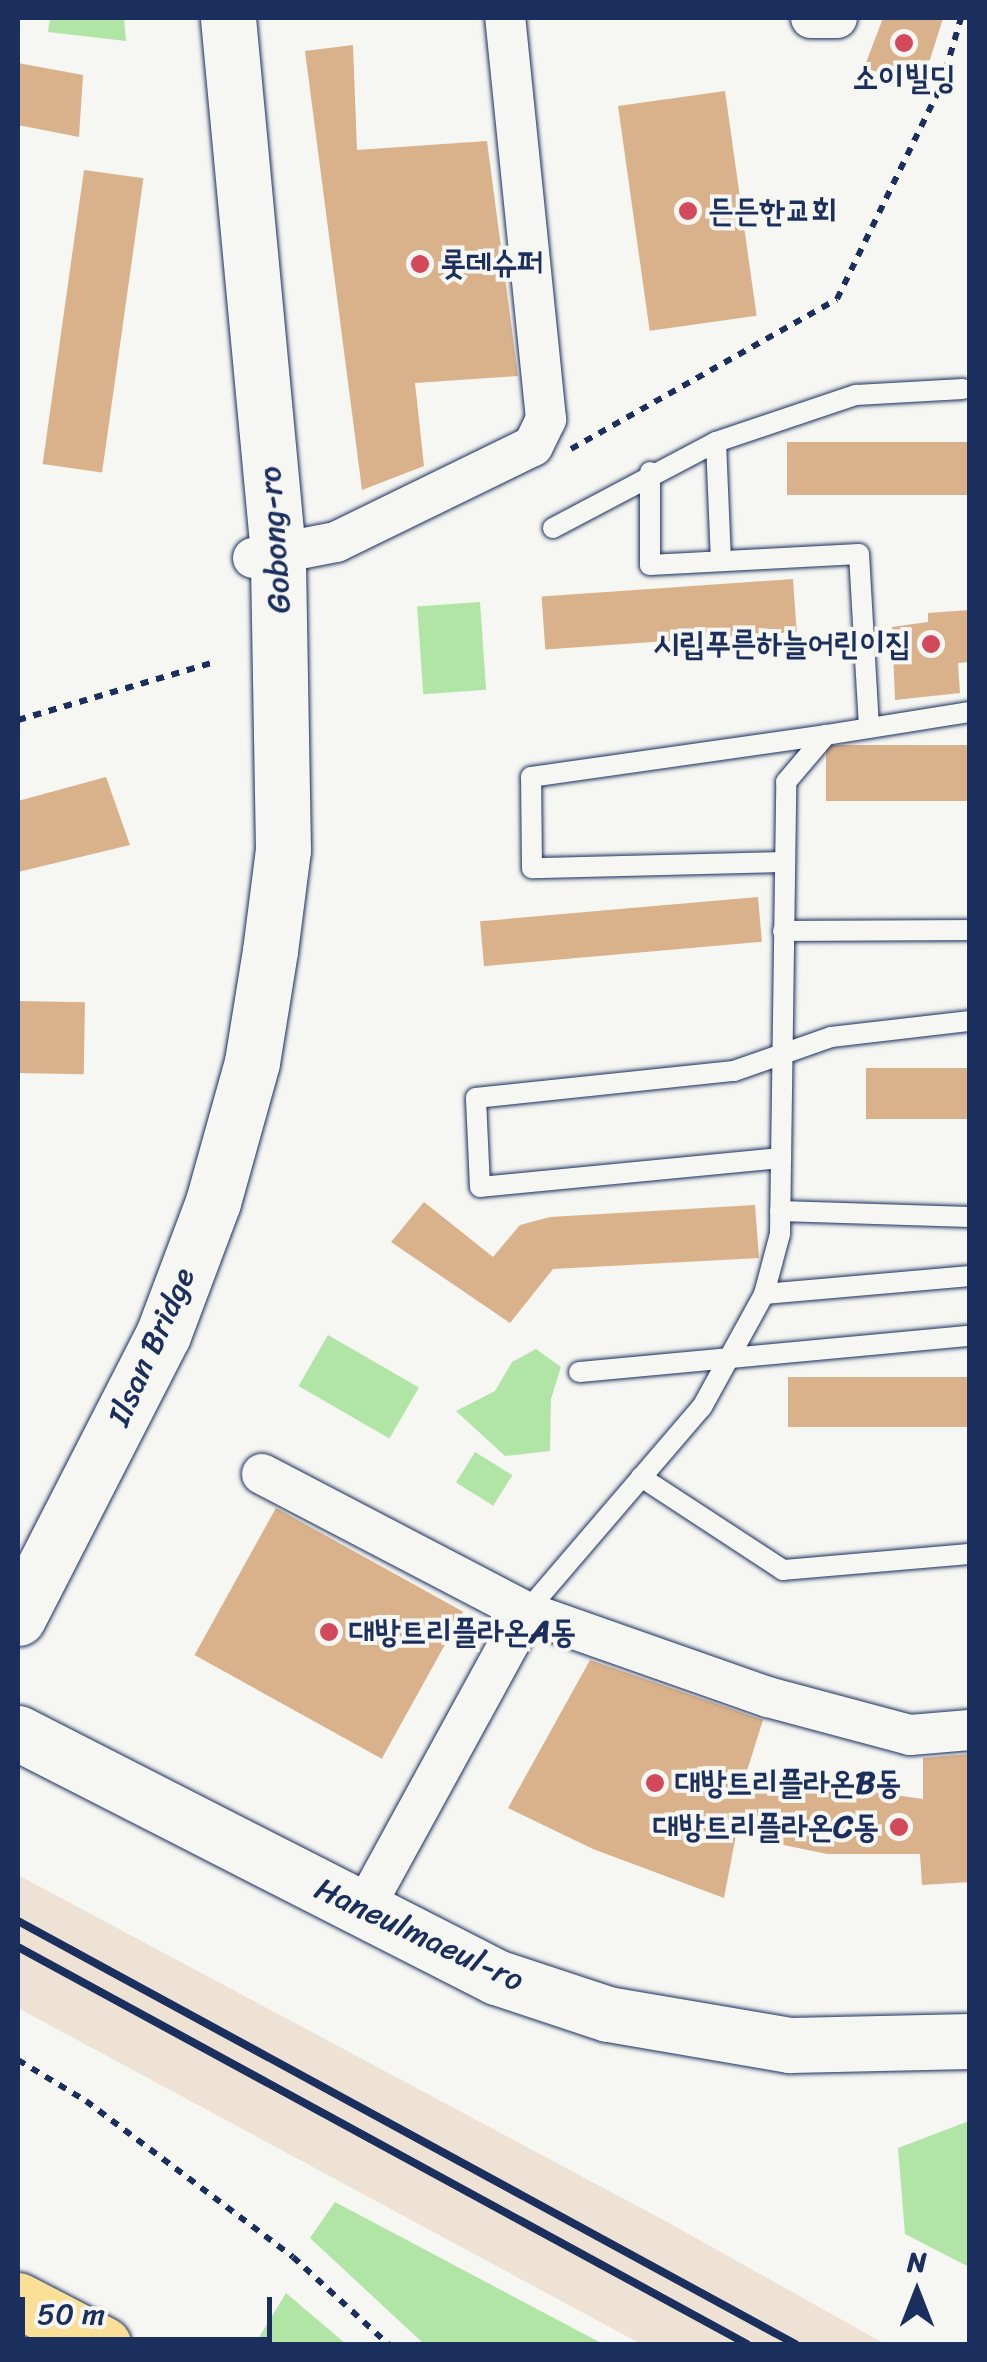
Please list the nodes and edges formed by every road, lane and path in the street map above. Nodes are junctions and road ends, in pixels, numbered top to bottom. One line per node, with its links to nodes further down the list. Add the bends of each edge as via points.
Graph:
1 (202, 18): 12 (main road, Gobong-ro)
2 (228, 18): 12 (main road, Gobong-ro)
3 (505, 18): 12 (street, via 546,420 534,446 336,542)
4 (810, 18): 5 (street)
5 (837, 18)
6 (962, 18): 9 (path, via 941,86 837,299)
7 (963, 388): 8 (lane, via 856,395)
8 (716, 442): 10 (lane); 13 (lane)
9 (560, 456)
10 (650, 472): 11 (lane); 13 (lane, via 650,565)
11 (553, 528)
12 (266, 556): 24 (main road, Gobong-ro, via 253,855)
13 (721, 561): 17 (lane, via 859,554)
14 (212, 663): 16 (path)
15 (970, 712): 17 (lane)
16 (18, 720)
17 (869, 728): 18 (lane)
18 (826, 735): 19 (lane, via 786,782); 19 (lane, via 531,778 532,868)
19 (784, 862): 21 (lane)
20 (970, 930): 21 (lane)
21 (783, 932): 23 (lane)
22 (970, 1021): 23 (lane, via 831,1036)
23 (782, 1054): 25 (lane); 25 (lane, via 734,1071 476,1098 480,1187)
24 (235, 1057): 35 (main road, Ilsan Bridge, via 132,1318); 38 (main road, Ilsan Bridge, via 213,1202 163,1335)
25 (780, 1158): 26 (lane)
26 (780, 1211): 27 (lane); 29 (lane)
27 (970, 1217)
28 (970, 1276): 29 (lane)
29 (764, 1294): 31 (lane)
30 (970, 1336): 31 (lane)
31 (734, 1355): 32 (lane); 34 (lane, via 702,1407)
32 (579, 1372)
33 (262, 1474): 37 (street)
34 (641, 1477): 36 (lane, via 783,1570); 37 (lane)
35 (18, 1544)
36 (970, 1554)
37 (526, 1612): 39 (street, via 768,1697 910,1734); 41 (street)
38 (18, 1618)
39 (970, 1730)
40 (18, 1733): 41 (main road, Haneulmaeul-ro)
41 (362, 1912): 42 (main road, Haneulmaeul-ro, via 496,1977 696,2034 790,2045)
42 (970, 2041)
43 (18, 2060): 46 (path, via 86,2101 293,2257)
44 (18, 2300): 45 (main road)
45 (103, 2344)
46 (388, 2344)

